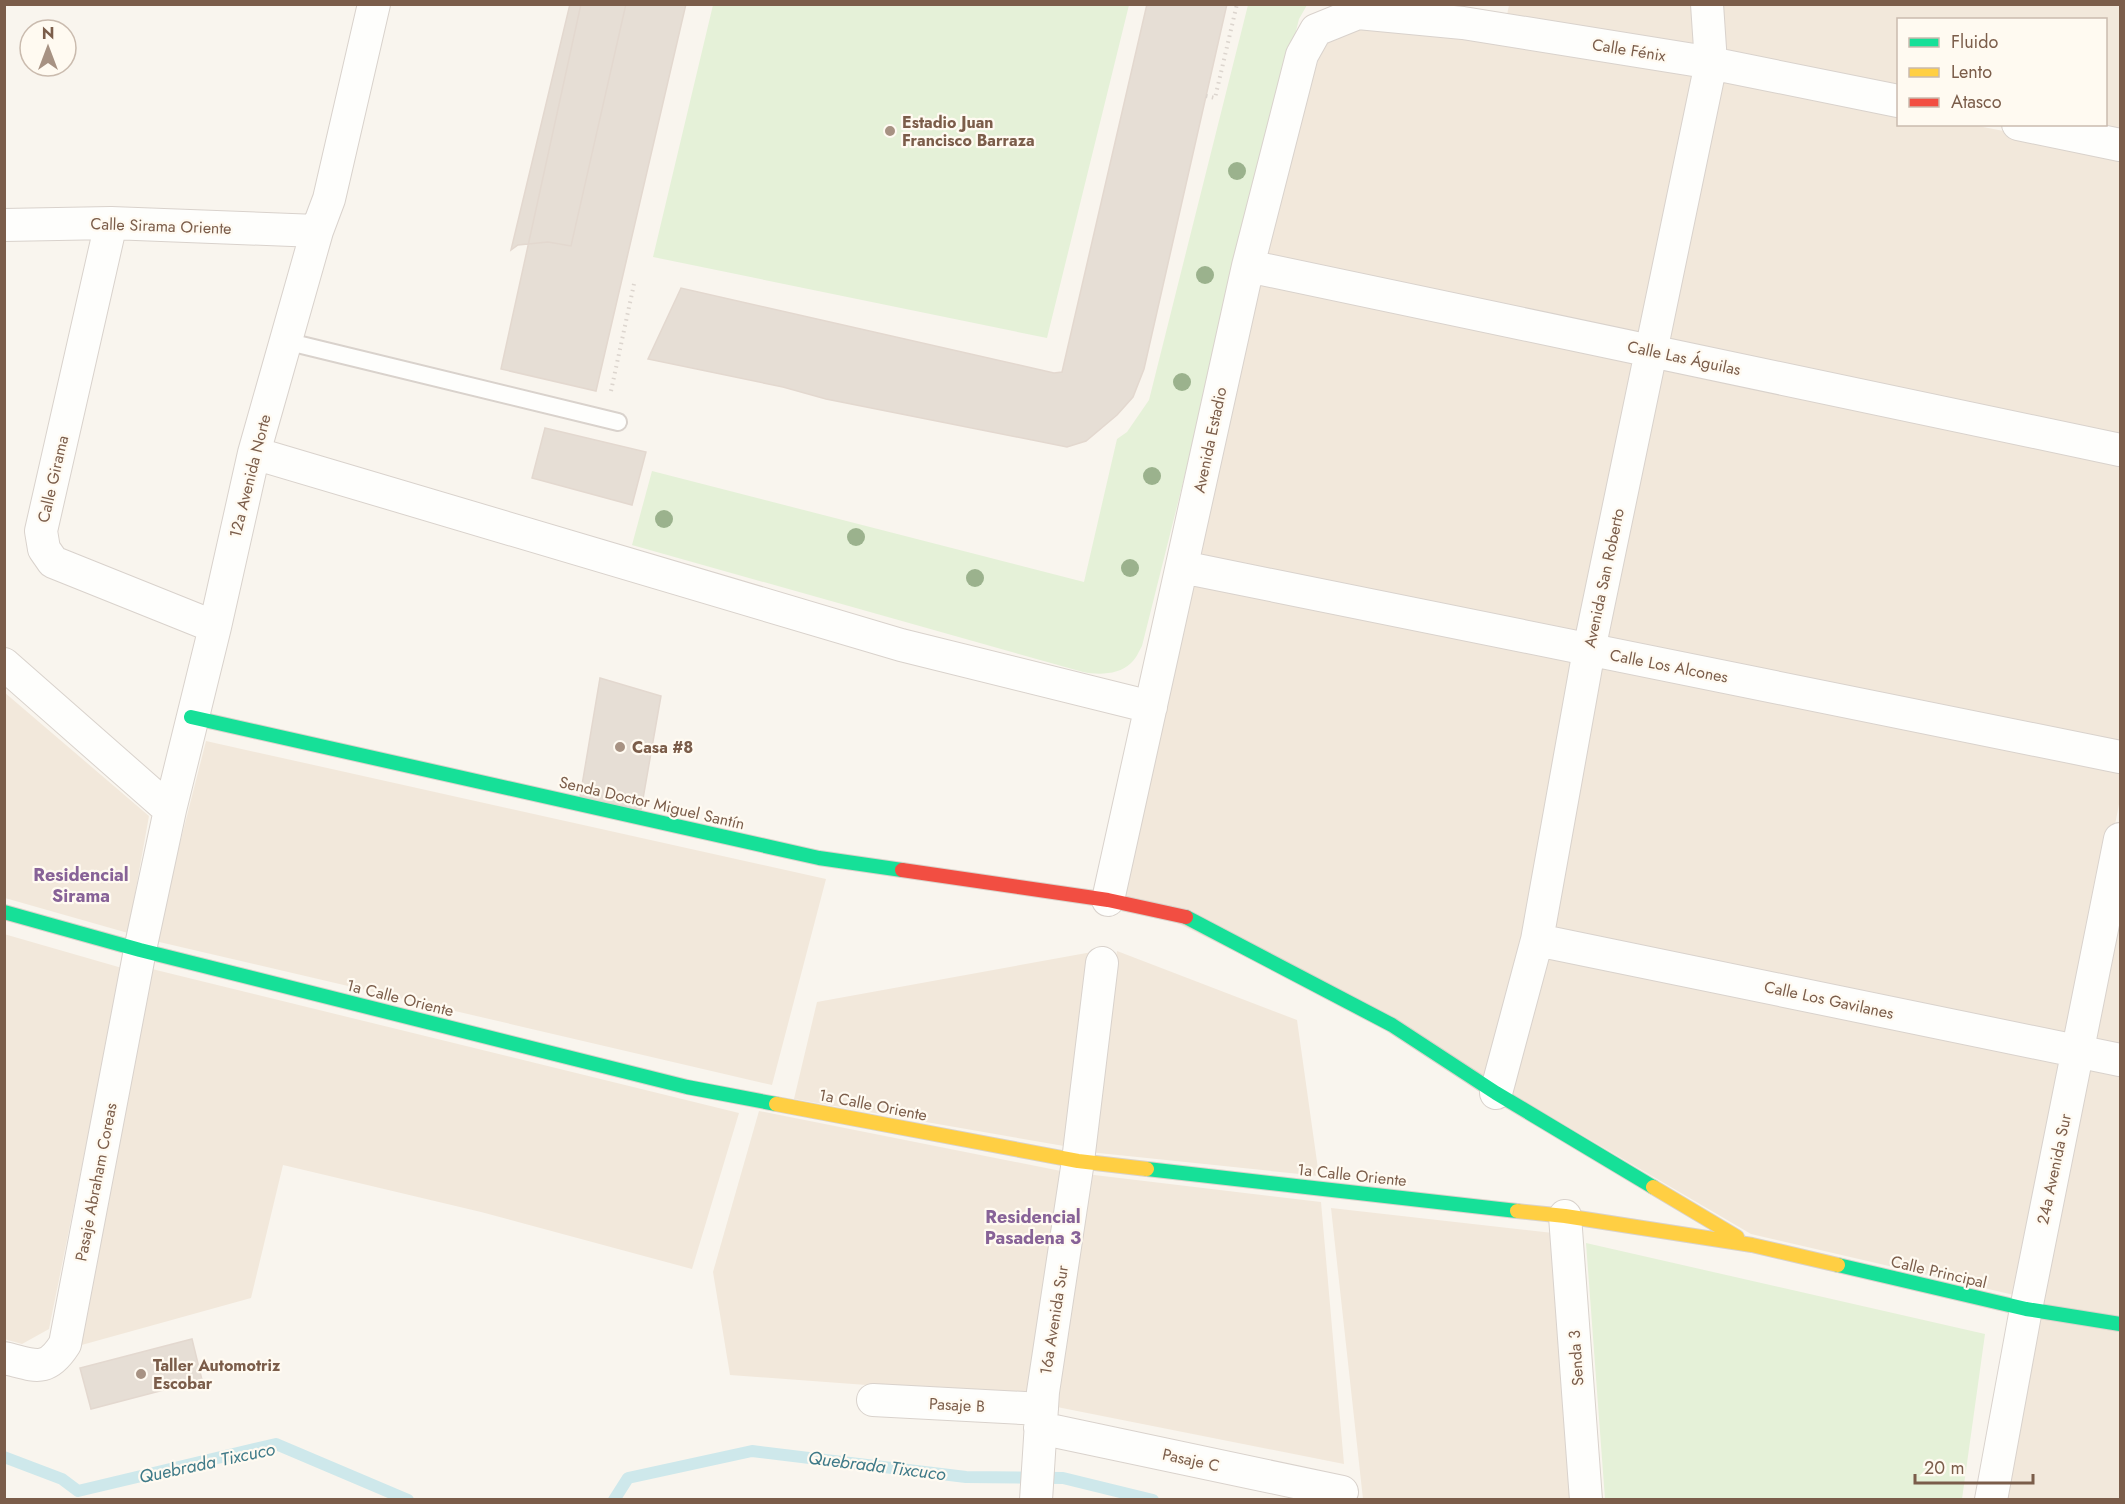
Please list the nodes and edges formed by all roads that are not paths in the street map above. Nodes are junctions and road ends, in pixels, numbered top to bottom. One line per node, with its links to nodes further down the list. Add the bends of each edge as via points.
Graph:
1 (374, 4): 10 (street, 12a Avenida Norte, via 329,199)
2 (1707, 4): 4 (street, Avenida San Roberto)
3 (1358, 13): 4 (street, Calle Fénix, via 1463,23); 11 (street, Avenida Estadio, via 1316,30 1302,55)
4 (1711, 63): 5 (street, Calle Fénix); 13 (street, Avenida San Roberto)
5 (1897, 100)
6 (2028, 126): 7 (street)
7 (2121, 145)
8 (111, 223): 9 (street, Calle Sirama Oriente); 10 (street, Calle Sirama Oriente); 18 (street, Calle Girama, via 41,531 44,549 53,562)
9 (4, 225)
10 (317, 231): 12 (street, 12a Avenida Norte)
11 (1248, 266): 13 (street, Calle Las Águilas); 17 (street, Avenida Estadio)
12 (285, 341): 14 (lane); 16 (street, 12a Avenida Norte)
13 (1653, 351): 15 (street, Calle Las Águilas); 19 (street, Avenida San Roberto)
14 (611, 420)
15 (2121, 450)
16 (254, 453): 18 (street, 12a Avenida Norte); 21 (street, via 901,645)
17 (1182, 567): 19 (street, Calle Los Alcones); 21 (street, Avenida Estadio)
18 (214, 627): 22 (street, 12a Avenida Norte)
19 (1589, 650): 23 (street, Calle Los Alcones); 28 (street, Avenida San Roberto)
20 (4, 664): 24 (street)
21 (1151, 707): 26 (street, Avenida Estadio)
22 (191, 717): 24 (street, 12a Avenida Norte); 26 (street, Senda Doctor Miguel Santín, via 819,858)
23 (2121, 757)
24 (170, 810): 29 (street, 12a Avenida Norte)
25 (2121, 839): 31 (street, 24a Avenida Sur)
26 (1108, 900): 33 (street, Senda Doctor Miguel Santín, via 1185,917 1392,1025)
27 (4, 912): 29 (street, 1a Calle Oriente)
28 (1537, 940): 31 (street, Calle Los Gavilanes); 33 (street, Avenida San Roberto)
29 (140, 950): 34 (street, 1a Calle Oriente, via 687,1087); 39 (street, Pasaje Abraham Coreas, via 66,1344 56,1359 40,1366)
30 (1102, 963): 34 (street, 16a Avenida Sur)
31 (2078, 1052): 32 (street, Calle Los Gavilanes); 37 (street, 24a Avenida Sur)
32 (2121, 1060)
33 (1496, 1093): 36 (street, Senda Doctor Miguel Santín)
34 (1078, 1161): 35 (street, 1a Calle Oriente); 41 (street, 16a Avenida Sur)
35 (1565, 1216): 36 (street, 1a Calle Oriente); 44 (street, Senda 3)
36 (1752, 1245): 37 (street, Calle Principal)
37 (2025, 1309): 38 (street, Calle Principal); 45 (street, 24a Avenida Sur)
38 (2121, 1324)
39 (4, 1359)
40 (873, 1400): 41 (street, Pasaje B)
41 (1041, 1428): 42 (street, Pasaje C); 43 (street, 16a Avenida Sur)
42 (1342, 1492)
43 (1036, 1496)
44 (1586, 1500)
45 (1992, 1500)

